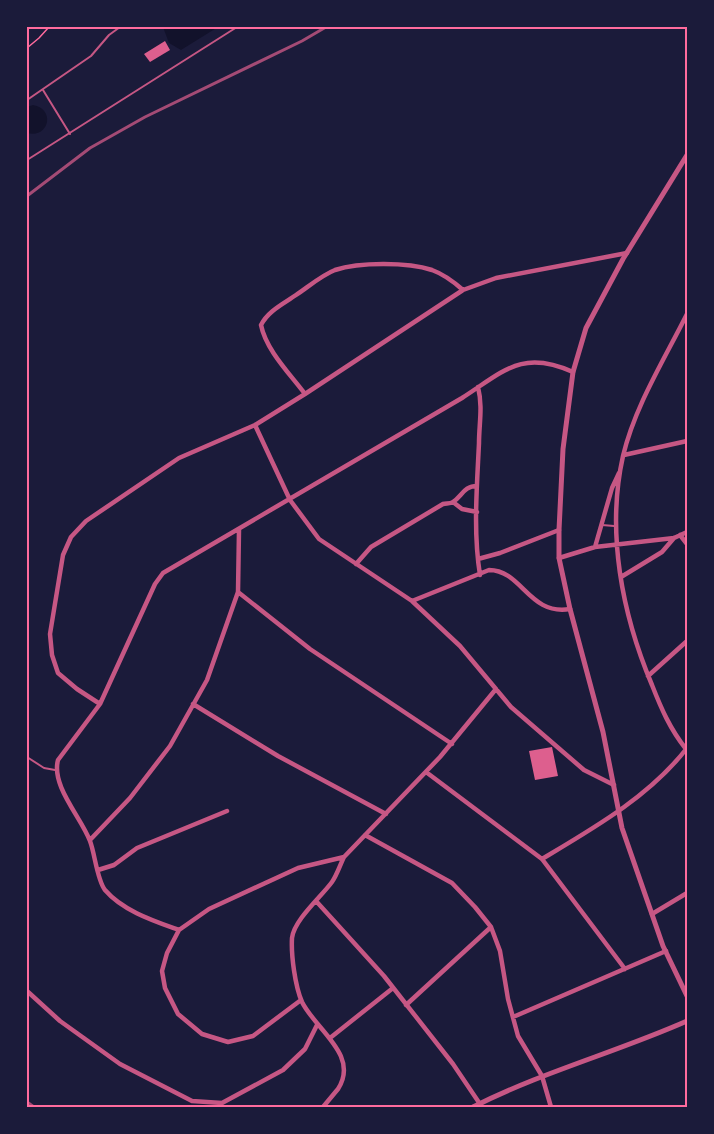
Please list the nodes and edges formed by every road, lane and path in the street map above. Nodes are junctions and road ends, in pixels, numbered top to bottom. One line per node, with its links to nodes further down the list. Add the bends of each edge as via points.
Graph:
1 (49, 27): 4 (path)
2 (120, 27): 5 (lane, via 91,56)
3 (237, 27): 7 (lane)
4 (27, 48)
5 (42, 89): 6 (lane); 7 (lane)
6 (27, 100)
7 (69, 134): 9 (lane)
8 (687, 155): 10 (street)
9 (27, 160)
10 (627, 253): 11 (street, via 496,278); 13 (street, via 586,328)
11 (463, 290): 15 (street); 15 (street, via 435,271 415,266 350,266 333,271 271,312 261,325 272,350)
12 (687, 314): 18 (street, via 643,402)
13 (573, 372): 14 (street, via 533,361 510,367); 27 (street, via 563,449)
14 (478, 387): 20 (street, via 482,404); 21 (street)
15 (305, 394): 16 (street)
16 (255, 425): 21 (street); 45 (street, via 178,458 109,504 71,537 57,588 50,634 52,655 58,673)
17 (687, 441): 18 (street)
18 (624, 455): 19 (street)
19 (620, 472): 24 (street); 25 (street)
20 (477, 486): 22 (street, via 471,486); 23 (street)
21 (290, 500): 26 (street); 36 (street, via 319,539)
22 (453, 502): 23 (street, via 462,510); 36 (street, via 443,504 371,547)
23 (477, 512): 35 (street)
24 (601, 525): 25 (lane); 33 (street)
25 (617, 526): 32 (street)
26 (239, 530): 39 (street); 45 (street, via 163,573)
27 (559, 530): 34 (street); 35 (street)
28 (687, 532): 29 (street)
29 (680, 535): 30 (street); 31 (street)
30 (674, 538): 32 (street); 38 (street, via 662,552)
31 (687, 544)
32 (618, 545): 33 (street); 38 (street)
33 (595, 547): 34 (street)
34 (559, 558): 41 (street)
35 (478, 559): 37 (street)
36 (356, 564): 40 (street)
37 (480, 574): 40 (street); 41 (street, via 500,570 545,606 559,611)
38 (621, 577): 43 (street, via 630,622)
39 (238, 592): 46 (street, via 207,680); 47 (street, via 310,649)
40 (412, 601): 44 (street, via 460,646)
41 (570, 609): 52 (street)
42 (687, 641): 43 (street)
43 (648, 676): 48 (street, via 666,718)
44 (496, 689): 47 (street); 52 (street, via 511,707 584,770)
45 (100, 704): 50 (street, via 58,760)
46 (193, 704): 55 (street, via 278,756); 57 (street, via 170,746 130,798)
47 (452, 744): 51 (street)
48 (687, 748): 53 (street, via 657,781)
49 (27, 757): 50 (lane)
50 (55, 770): 57 (street)
51 (426, 772): 55 (street); 59 (street)
52 (614, 785): 53 (street)
53 (618, 810): 59 (street); 63 (street)
54 (227, 811): 60 (street, via 137,848)
55 (386, 814): 56 (street)
56 (365, 835): 58 (street); 64 (street, via 452,883)
57 (90, 840): 60 (street)
58 (344, 857): 62 (street); 65 (street, via 298,868 209,909)
59 (542, 859): 67 (street)
60 (98, 870): 65 (street, via 104,888 120,902 144,917)
61 (687, 893): 63 (street)
62 (316, 901): 68 (street); 71 (street, via 292,935 292,957)
63 (652, 914): 66 (street)
64 (490, 927): 72 (street); 73 (street, via 500,951)
65 (178, 930): 71 (street, via 162,971 165,988 178,1014 202,1034 228,1042 253,1036)
66 (666, 951): 67 (street); 70 (street)
67 (625, 969): 73 (street)
68 (393, 988): 72 (street); 76 (street)
69 (27, 991): 75 (street, via 60,1021 120,1064 192,1101 222,1103 283,1070 305,1049)
70 (687, 996)
71 (302, 1000): 75 (street)
72 (406, 1005): 78 (street)
73 (513, 1017): 77 (street, via 518,1036)
74 (687, 1021): 77 (street)
75 (317, 1025): 76 (street)
76 (330, 1038): 79 (street, via 341,1054 343,1074 339,1088)
77 (542, 1076): 78 (street); 81 (street)
78 (481, 1105): 80 (street)
79 (323, 1107)
80 (473, 1107)
81 (551, 1107)

